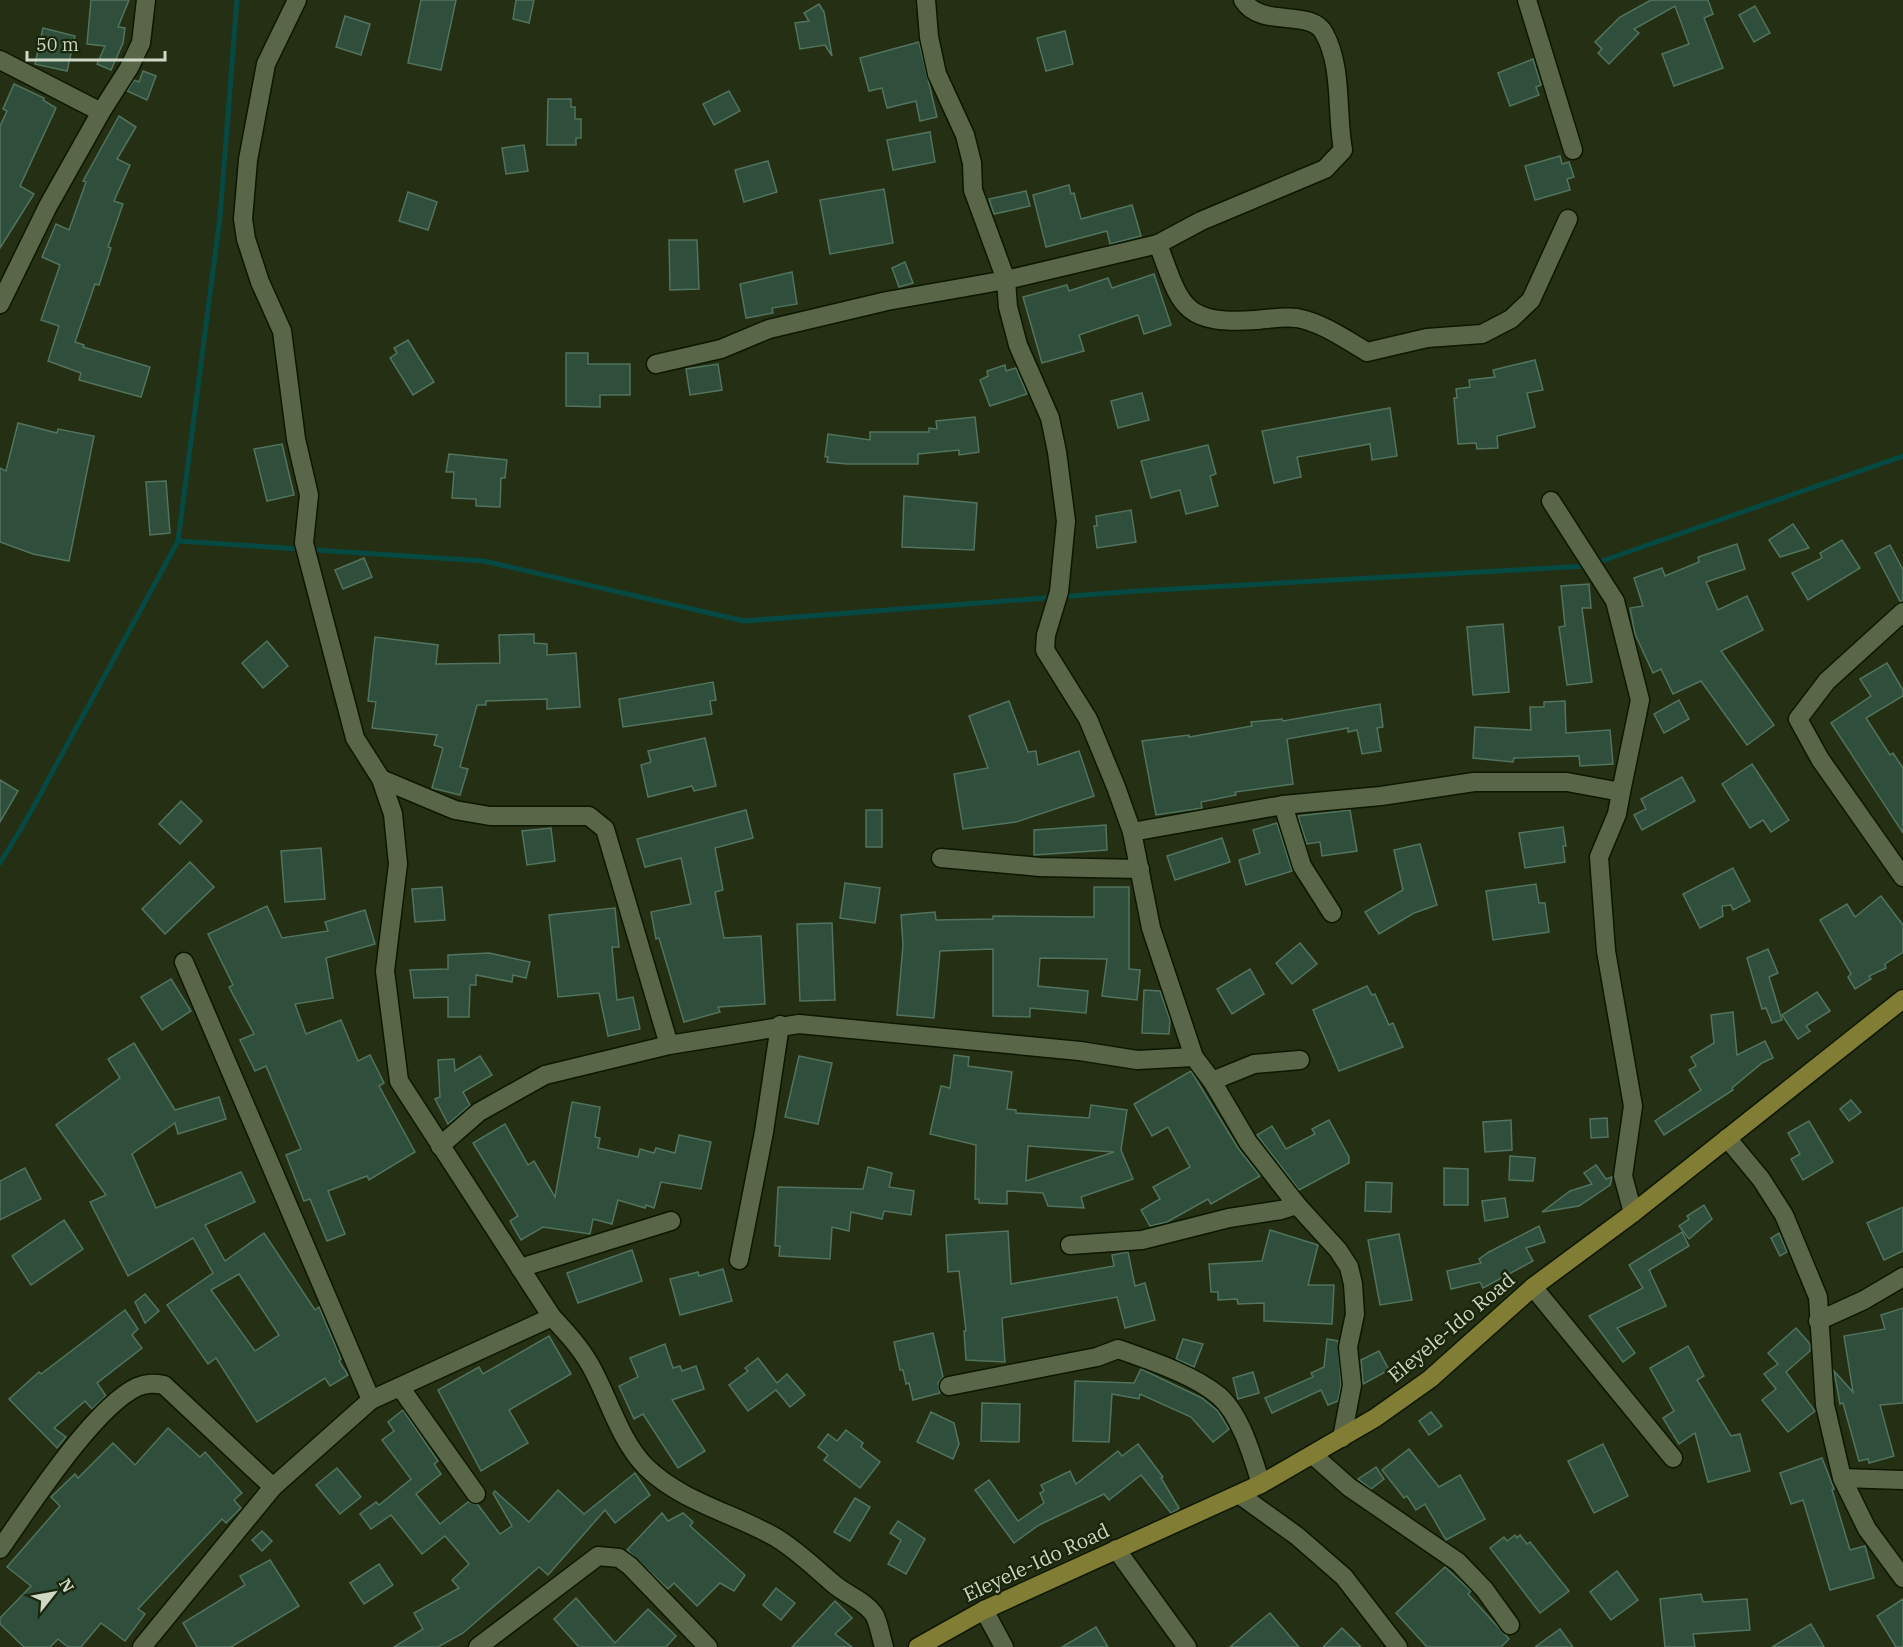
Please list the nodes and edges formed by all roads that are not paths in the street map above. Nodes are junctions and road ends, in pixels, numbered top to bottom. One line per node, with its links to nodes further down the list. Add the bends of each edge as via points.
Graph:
1 (146, 0): 7 (street, via 141,43)
2 (297, 0): 16 (street, via 266,64 246,170 243,219 260,282 282,331 296,439 309,495 303,543 355,738)
3 (926, 0): 11 (street, via 936,74 965,135 972,162 973,190)
4 (1243, 0): 10 (street, via 1264,16 1312,22 1324,31 1335,60 1343,150 1325,169 1201,221)
5 (1527, 0): 8 (street)
6 (0, 60): 7 (street)
7 (101, 112): 12 (street, via 48,206)
8 (1573, 150)
9 (1568, 219): 10 (street, via 1531,300 1511,319 1482,334 1427,338 1367,352 1332,330 1296,318 1240,321 1197,316 1176,294)
10 (1158, 244): 11 (street)
11 (1006, 280): 13 (street, via 887,301 769,329 721,349); 19 (street, via 1018,345 1050,418 1063,489 1063,566 1045,650 1088,719)
12 (0, 304)
13 (656, 364)
14 (1551, 501): 17 (street, via 1614,601 1640,699)
15 (1903, 612): 22 (street, via 1827,681 1798,719 1820,759)
16 (381, 779): 27 (street, via 456,810 490,816 589,816 599,822 605,829); 32 (street, via 393,814 398,864 385,971 399,1081)
17 (1621, 792): 18 (street, via 1567,782 1474,782); 34 (street, via 1617,814 1599,857 1606,951 1633,1106 1623,1176)
18 (1283, 805): 19 (street); 23 (street, via 1302,866)
19 (1132, 832): 21 (street)
20 (941, 858): 21 (street, via 1040,867)
21 (1140, 869): 28 (street, via 1151,928)
22 (1903, 877)
23 (1332, 913)
24 (184, 963): 45 (street)
25 (1903, 999): 31 (main road, Eleyele-Ido Road)
26 (780, 1025): 27 (street); 28 (street, via 1080,1051 1137,1060); 37 (street)
27 (669, 1045): 32 (street, via 545,1075 479,1112)
28 (1194, 1057): 30 (street)
29 (1300, 1060): 30 (street, via 1254,1064)
30 (1212, 1081): 33 (street, via 1248,1142)
31 (1727, 1138): 34 (main road, Eleyele-Ido Road); 42 (street, via 1784,1215 1818,1297)
32 (440, 1146): 38 (street)
33 (1297, 1204): 36 (street, via 1142,1240); 46 (street, via 1338,1250 1353,1284 1355,1314 1348,1347 1352,1385)
34 (1633, 1213): 40 (main road, Eleyele-Ido Road)
35 (671, 1221): 38 (street)
36 (1070, 1245)
37 (739, 1260)
38 (520, 1268): 41 (street)
39 (1903, 1277): 42 (street)
40 (1533, 1287): 46 (main road, Eleyele-Ido Road, via 1430,1379); 48 (street)
41 (552, 1317): 44 (street); 63 (street, via 590,1364 620,1430 648,1468 707,1506 788,1546 874,1615)
42 (1818, 1321): 49 (street, via 1825,1405)
43 (949, 1386): 51 (street, via 1097,1357 1118,1349 1170,1368 1220,1397 1246,1437)
44 (400, 1387): 45 (street); 53 (street)
45 (371, 1400): 52 (street)
46 (1342, 1438): 47 (main road, Eleyele-Ido Road)
47 (1313, 1455): 51 (main road, Eleyele-Ido Road); 59 (street, via 1349,1487 1458,1562)
48 (1672, 1458)
49 (1842, 1478): 50 (street); 57 (street, via 1867,1529)
50 (1903, 1480)
51 (1261, 1484): 54 (main road, Eleyele-Ido Road)
52 (273, 1487): 55 (street, via 164,1385 152,1382 136,1388 101,1416); 61 (street)
53 (476, 1494)
54 (1240, 1495): 56 (main road, Eleyele-Ido Road); 67 (street, via 1297,1536 1344,1577)
55 (0, 1549)
56 (1116, 1549): 58 (main road, Eleyele-Ido Road); 66 (street)
57 (1903, 1578)
58 (984, 1610): 64 (main road, Eleyele-Ido Road); 65 (street)
59 (1510, 1625)
60 (486, 1645): 62 (street, via 598,1556 620,1558 630,1566)
61 (142, 1647)
62 (708, 1647)
63 (884, 1647)
64 (918, 1647)
65 (1004, 1647)
66 (1187, 1647)
67 (1398, 1647)

